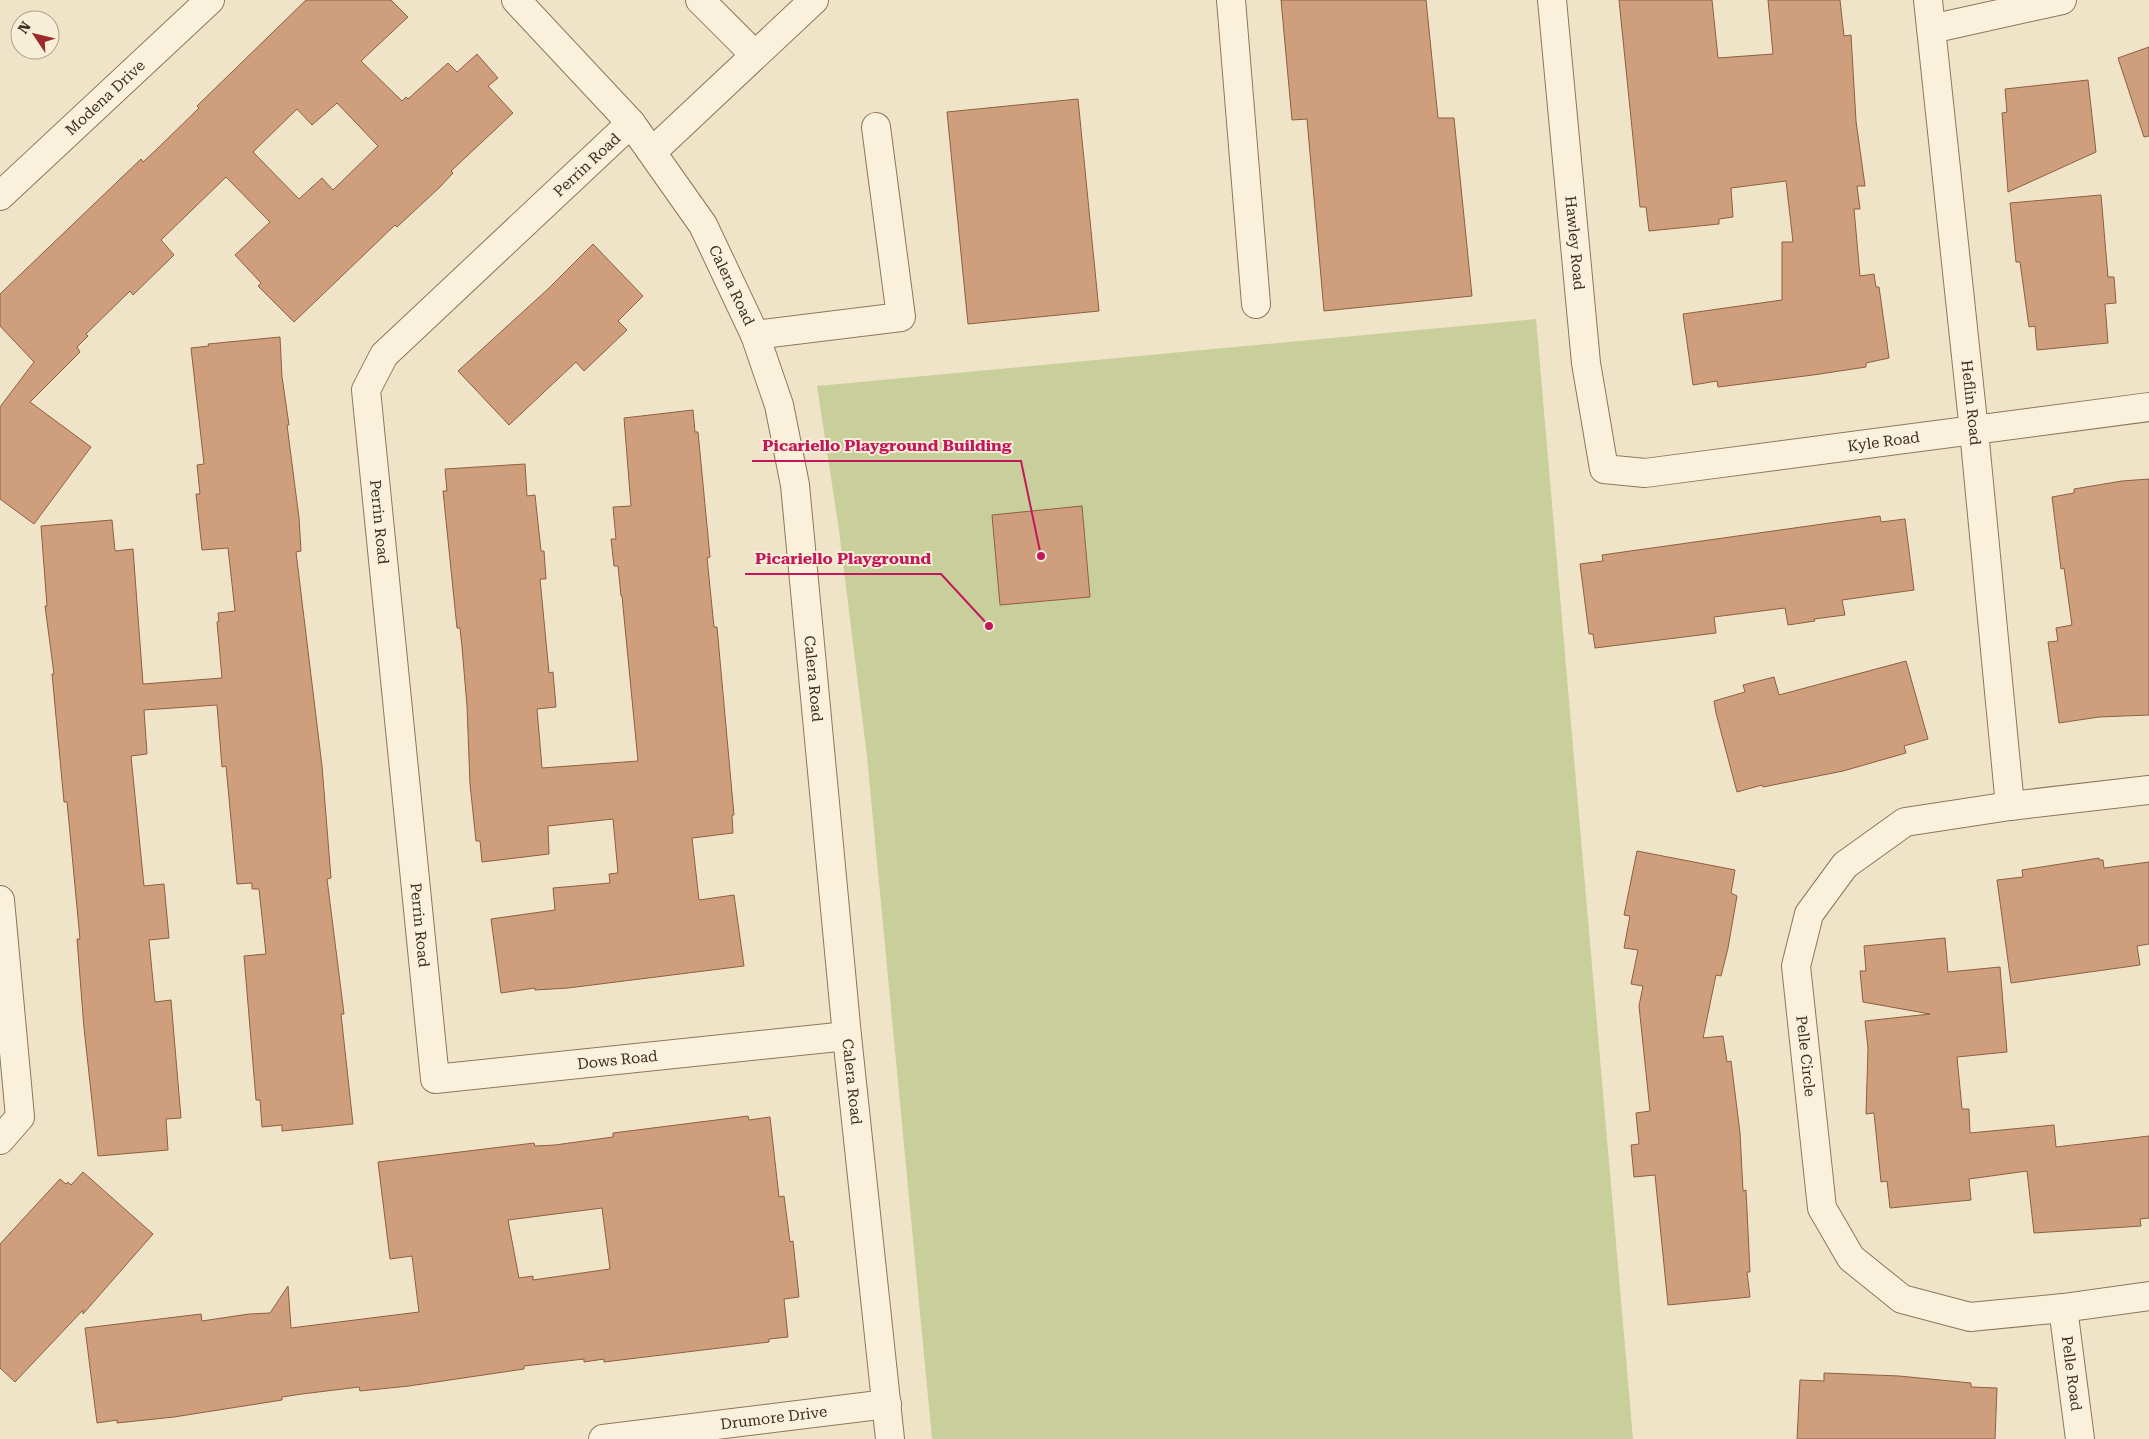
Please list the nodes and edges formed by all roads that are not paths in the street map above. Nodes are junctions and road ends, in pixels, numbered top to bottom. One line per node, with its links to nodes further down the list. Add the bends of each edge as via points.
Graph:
1 (210, 0): 14 (street, Modena Drive)
2 (516, 0): 11 (street, Calera Road)
3 (700, 0): 10 (street)
4 (814, 0): 10 (street)
5 (1232, 0): 15 (street)
6 (1552, 0): 19 (street, Hawley Road, via 1586,363 1604,469)
7 (1928, 0): 9 (street, Heflin Road)
8 (2062, 0): 9 (street)
9 (1931, 29): 18 (street, Heflin Road)
10 (755, 55): 13 (street)
11 (631, 123): 13 (street, Calera Road); 23 (street, Perrin Road, via 384,355 366,390)
12 (876, 127): 16 (street, via 901,317)
13 (652, 152): 16 (street, Calera Road, via 703,225)
14 (0, 196)
15 (1256, 304)
16 (755, 335): 24 (street, Calera Road, via 779,405 795,485)
17 (2149, 407): 18 (street, Kyle Road)
18 (1974, 431): 19 (street, Kyle Road, via 1645,473); 21 (street, Heflin Road)
19 (1619, 470)
20 (2149, 790): 21 (street, Pelle Circle)
21 (2010, 806): 27 (street, Pelle Circle, via 1905,822 1845,865 1809,914 1796,966 1822,1208 1851,1258 1902,1299 1970,1317)
22 (0, 900): 25 (street, via 20,1116)
23 (430, 1030): 24 (street, Dows Road, via 435,1079)
24 (847, 1036): 28 (street, Calera Road)
25 (0, 1140)
26 (2149, 1296): 27 (street, Pelle Circle)
27 (2064, 1308): 31 (street, Pelle Road)
28 (886, 1404): 29 (street, Drumore Drive); 30 (street, Calera Road)
29 (603, 1439)
30 (890, 1439)
31 (2080, 1439)

